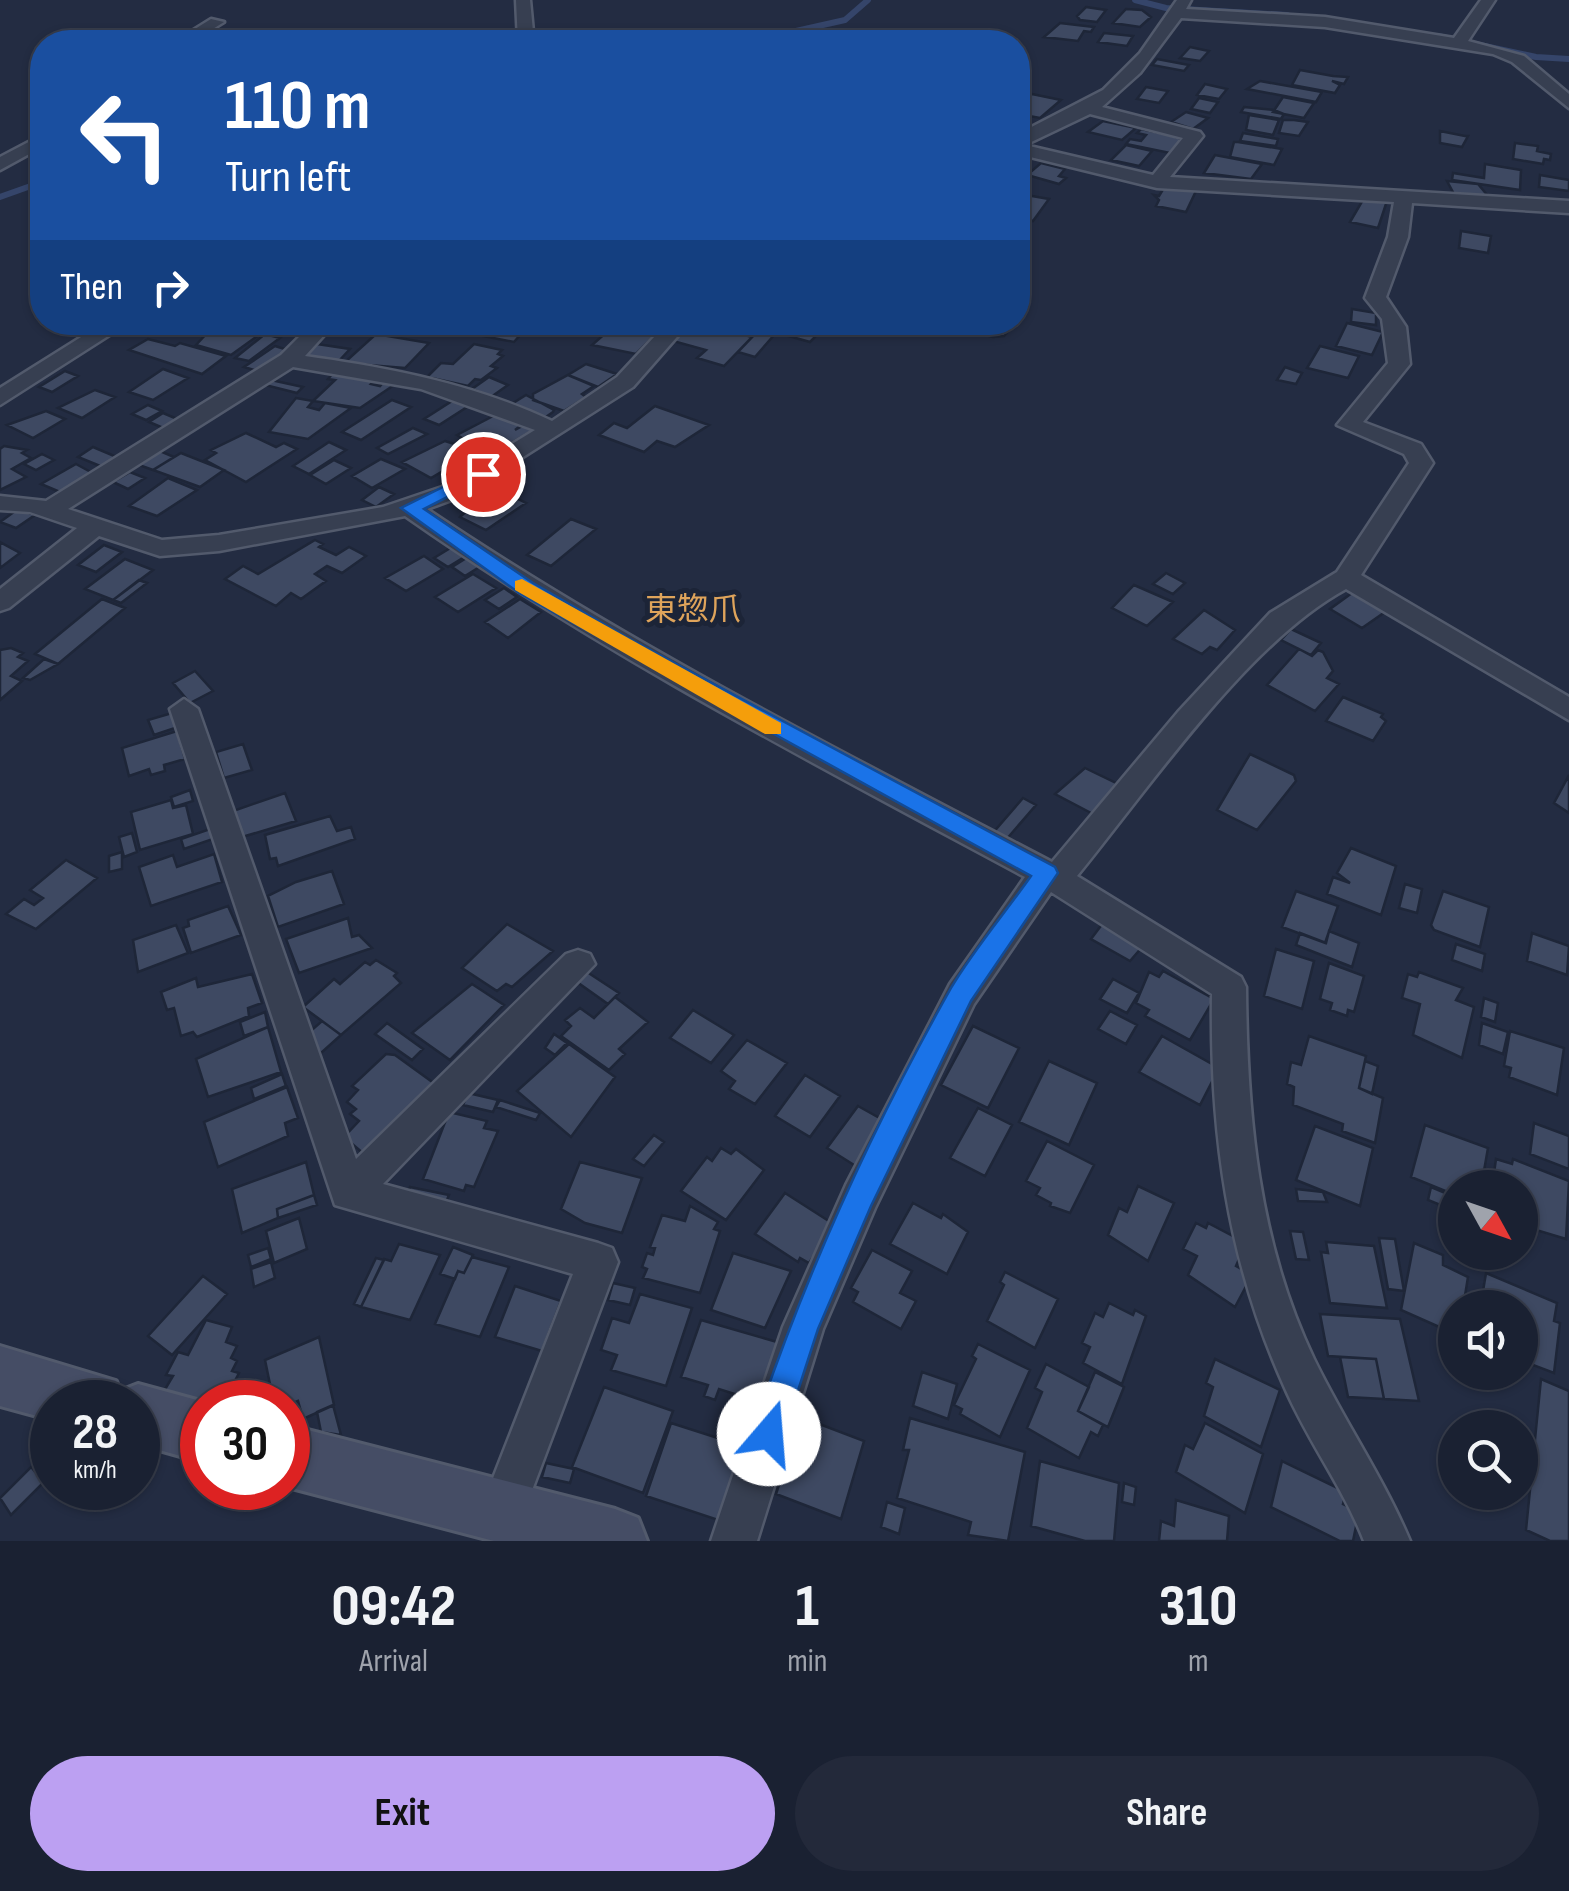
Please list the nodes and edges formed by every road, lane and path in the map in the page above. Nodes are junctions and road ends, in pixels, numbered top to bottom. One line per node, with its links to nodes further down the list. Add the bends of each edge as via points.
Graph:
1 (523, 0): 6 (street)
2 (1488, 0): 7 (street)
3 (1180, 6): 7 (street); 9 (street, via 1158,40)
4 (216, 22): 5 (street)
5 (202, 30)
6 (525, 30)
7 (1459, 42): 8 (street, via 1518,59)
8 (1569, 103)
9 (1087, 108): 10 (street); 14 (street, via 1194,136)
10 (1030, 133)
11 (30, 147): 13 (street)
12 (1030, 152): 14 (street)
13 (0, 165)
14 (1156, 182): 15 (street)
15 (1404, 195): 16 (street); 27 (street, via 1398,237 1375,298 1396,323 1400,364 1348,425 1413,449 1421,464)
16 (1569, 207)
17 (99, 335): 21 (street)
18 (313, 335): 20 (street)
19 (668, 335): 22 (street, via 625,382)
20 (289, 360): 22 (street, via 419,378 495,401); 25 (street)
21 (0, 398)
22 (552, 430): 24 (street, via 451,492)
23 (0, 503): 25 (street)
24 (410, 508): 26 (street, via 178,548 144,546); 31 (street, via 559,607)
25 (50, 510): 26 (street)
26 (95, 528): 28 (street)
27 (1346, 578): 30 (street); 31 (street, via 1280,618)
28 (0, 602)
29 (184, 708): 33 (street)
30 (1569, 710)
31 (1051, 876): 39 (street, via 962,994 860,1198 803,1327); 40 (street, via 1228,987 1227,1090 1245,1216 1297,1368 1326,1430 1372,1501)
32 (578, 964): 33 (street)
33 (349, 1192): 37 (street, via 598,1262)
34 (0, 1376): 35 (main road)
35 (30, 1384)
36 (310, 1462): 37 (main road)
37 (501, 1514): 38 (main road)
38 (615, 1541)
39 (734, 1541)
40 (1387, 1541)

